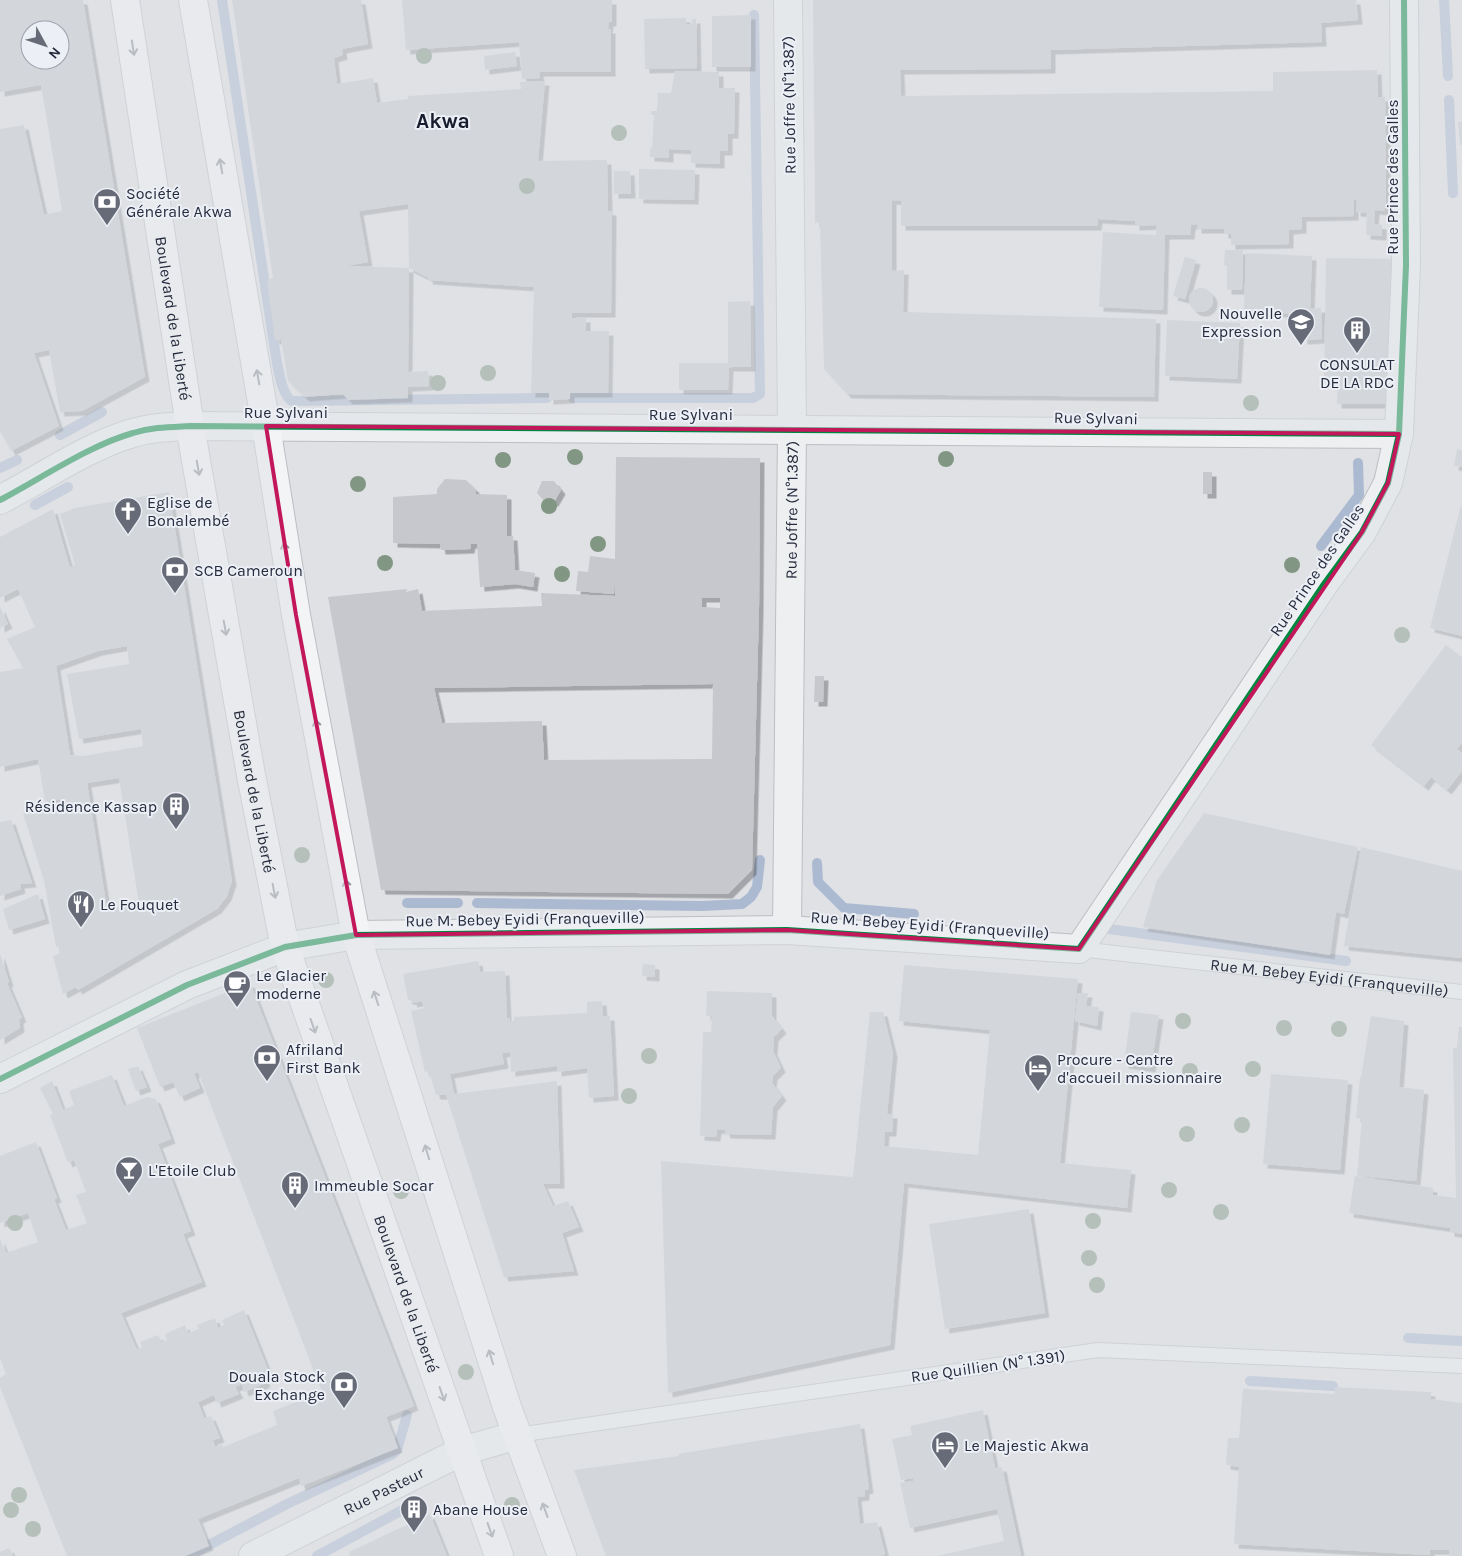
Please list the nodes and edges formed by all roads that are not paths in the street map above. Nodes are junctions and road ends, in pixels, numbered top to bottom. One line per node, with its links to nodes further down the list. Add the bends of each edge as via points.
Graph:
1 (125, 0): 5 (main road, Boulevard de la Liberté, one-way to 5)
2 (193, 0): 6 (main road, one-way to 2)
3 (788, 0): 7 (street, Rue Joffre (N°1.387))
4 (1404, 0): 8 (street, Rue Prince des Galles, via 1406,265)
5 (190, 426): 6 (street, Rue Sylvani); 9 (street, Rue Sylvani, via 157,427 132,433); 12 (main road, Boulevard de la Liberté, one-way to 12, via 251,775)
6 (266, 426): 7 (street, Rue Sylvani); 11 (main road, one-way to 6, via 296,615)
7 (792, 429): 8 (street, Rue Sylvani); 10 (street, Rue Joffre (N°1.387))
8 (1400, 434): 13 (street, Rue Prince des Galles, via 1388,483 1362,532)
9 (0, 500)
10 (787, 930): 11 (street, Rue M. Bebey Eyidi (Franqueville)); 13 (street, Rue M. Bebey Eyidi (Franqueville))
11 (356, 935): 12 (street, Rue M. Bebey Eyidi (Franqueville)); 17 (main road, one-way to 11)
12 (285, 947): 15 (street, Rue M. Bebey Eyidi (Franqueville), via 187,985); 18 (main road, Boulevard de la Liberté, one-way to 18)
13 (1079, 949): 14 (lane, Rue M. Bebey Eyidi (Franqueville))
14 (1462, 992)
15 (0, 1079)
16 (1462, 1366): 17 (lane, Rue Quillien (N° 1.391), via 1098,1350)
17 (518, 1434): 18 (street, Rue Pasteur); 21 (main road, one-way to 17)
18 (462, 1451): 19 (street, Rue Pasteur); 20 (main road, Boulevard de la Liberté, one-way to 20)
19 (253, 1556)
20 (499, 1556)
21 (562, 1556)

